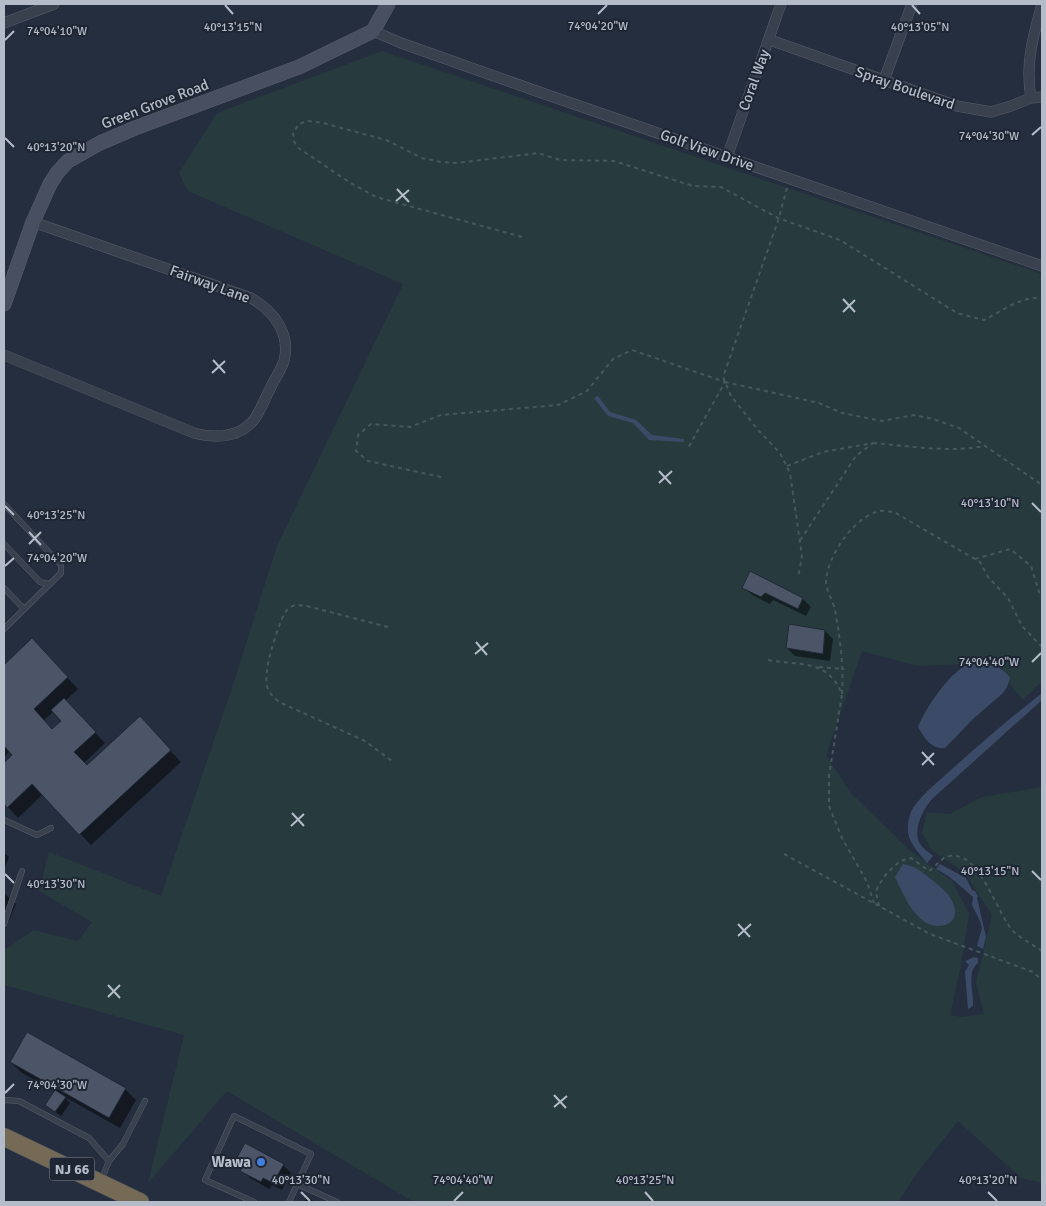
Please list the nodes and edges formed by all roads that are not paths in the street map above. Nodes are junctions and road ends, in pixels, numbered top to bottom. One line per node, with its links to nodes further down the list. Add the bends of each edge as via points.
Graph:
1 (54, 4): 6 (street)
2 (388, 4): 7 (street)
3 (781, 4): 8 (street, Coral Way)
4 (912, 4): 9 (street)
5 (1042, 4): 11 (street, via 1029,62)
6 (4, 23)
7 (373, 31): 12 (street, Golf View Drive); 13 (street, Green Grove Road, via 299,67 135,128 78,155 57,173)
8 (770, 40): 9 (street, Spray Boulevard); 12 (street, Coral Way)
9 (884, 80): 11 (street, Spray Boulevard, via 980,111 991,112)
10 (1042, 97): 11 (street, Spray Boulevard)
11 (1031, 98)
12 (727, 157): 14 (street, Golf View Drive)
13 (33, 222): 15 (street, Green Grove Road); 16 (street, Fairway Lane, via 252,298 276,318 283,332 286,348 283,362 252,422 224,437 194,433)
14 (1042, 266)
15 (4, 304)
16 (4, 354)
17 (4, 504): 19 (lane, via 61,565 60,573)
18 (4, 544): 19 (lane, via 40,582)
19 (49, 584): 21 (lane)
20 (4, 588): 21 (lane)
21 (24, 609): 22 (lane)
22 (4, 629)
23 (4, 820): 24 (lane, via 37,835)
24 (51, 828)
25 (22, 871): 26 (lane)
26 (4, 924)
27 (4, 1100): 30 (lane, via 19,1101 89,1138)
28 (144, 1100): 30 (lane, via 123,1144)
29 (4, 1136): 31 (highway, NJ 66)
30 (109, 1161): 31 (lane)
31 (100, 1183): 33 (highway, NJ 66)
32 (297, 1184): 34 (lane, via 311,1154 234,1116 205,1180); 35 (lane); 36 (lane)
33 (140, 1202)
34 (254, 1202)
35 (289, 1202)
36 (337, 1202)

